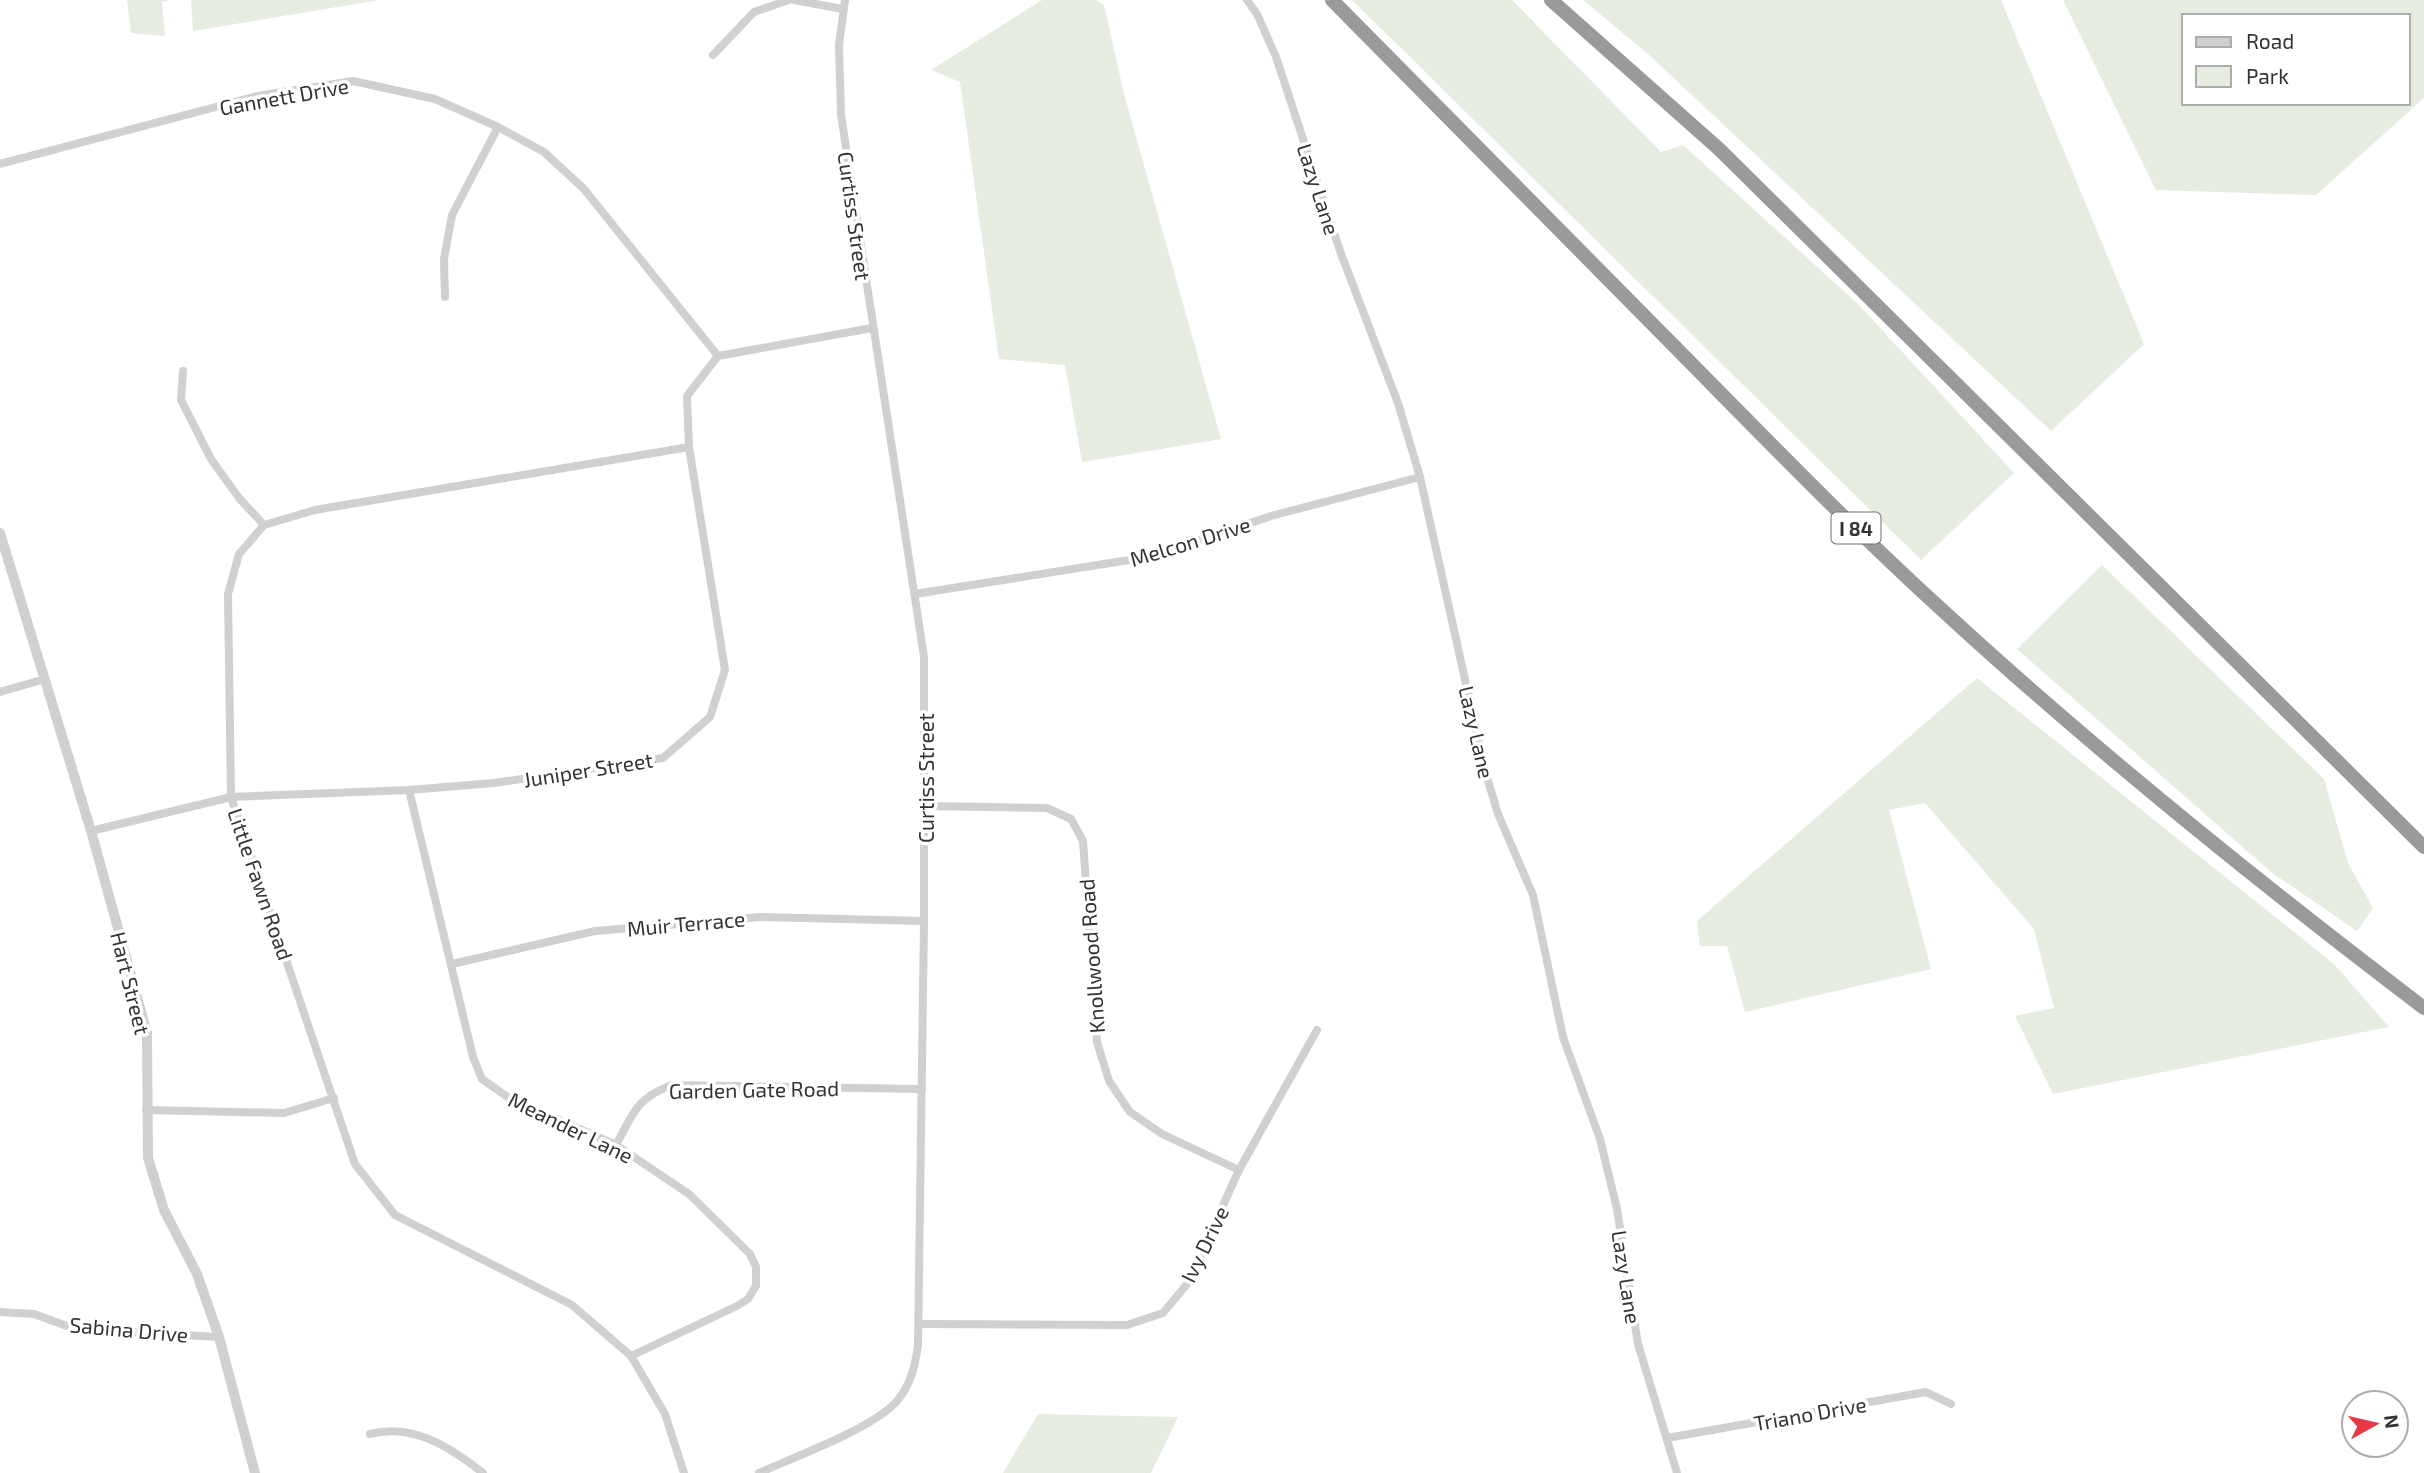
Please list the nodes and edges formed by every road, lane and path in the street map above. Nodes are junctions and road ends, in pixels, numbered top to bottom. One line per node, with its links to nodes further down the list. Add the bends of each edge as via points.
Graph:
1 (792, 0): 5 (street); 6 (street, via 754,12)
2 (1247, 0): 14 (street, Lazy Lane, via 1276,57)
3 (1332, 0): 27 (highway, I 84, via 1936,605 2153,796)
4 (1551, 0): 24 (highway, via 1719,149)
5 (844, 5): 10 (street, Curtiss Street, via 839,94)
6 (713, 55)
7 (498, 127): 8 (street, Gannett Drive, via 435,99 353,81 257,96); 9 (street, via 452,215 444,259); 11 (street, Gannett Drive, via 544,152 584,189)
8 (0, 163)
9 (445, 298)
10 (872, 328): 11 (street); 17 (street, Curtiss Street)
11 (718, 356): 13 (street, Juniper Street, via 687,396)
12 (183, 371): 15 (street, via 181,400 211,458)
13 (689, 447): 15 (street, via 315,510); 20 (street, Juniper Street, via 725,670 710,717 663,758 494,783)
14 (1420, 477): 17 (street, Melcon Drive, via 1271,516 1148,557); 40 (street, Lazy Lane, via 1486,774 1533,895 1563,1037 1602,1144 1638,1344)
15 (264, 525): 21 (street, Little Fawn Road, via 239,554 228,594)
16 (0, 533): 18 (street, Hart Street)
17 (915, 594): 22 (street, Curtiss Street, via 924,657)
18 (45, 679): 19 (street); 23 (street, Hart Street)
19 (0, 692)
20 (409, 790): 21 (street, Juniper Street); 26 (street, Meander Lane)
21 (231, 797): 23 (street, Juniper Street); 30 (street, Little Fawn Road)
22 (925, 806): 25 (street, Curtiss Street); 33 (street, Knollwood Road, via 1047,808 1071,819 1083,841 1097,1042 1109,1081 1141,1120)
23 (91, 831): 31 (street, Hart Street, via 147,1033)
24 (2424, 847)
25 (924, 921): 26 (street, Muir Terrace, via 760,917 595,931); 29 (street, Curtiss Street)
26 (452, 964): 32 (street, Meander Lane, via 482,1079 509,1098)
27 (2424, 1008)
28 (1317, 1030): 33 (street, Ivy Drive)
29 (922, 1089): 32 (street, Garden Gate Road, via 672,1085 652,1092 637,1105); 35 (street, Curtiss Street)
30 (334, 1098): 31 (street, via 284,1113); 37 (street, Little Fawn Road, via 355,1164 395,1215 572,1305)
31 (146, 1110): 36 (street, Hart Street, via 148,1158 164,1210 197,1274)
32 (615, 1145): 37 (street, Meander Lane, via 689,1194 750,1254 756,1267 756,1286 748,1299)
33 (1239, 1170): 35 (street, Ivy Drive, via 1188,1283 1163,1313 1127,1325)
34 (0, 1311): 36 (street, Sabina Drive, via 34,1314 75,1329)
35 (919, 1324): 44 (street, Curtiss Street, via 915,1367 888,1410)
36 (219, 1336): 41 (street, Hart Street)
37 (631, 1356): 43 (street, Little Fawn Road, via 665,1415)
38 (1951, 1404): 40 (street, Triano Drive, via 1926,1392)
39 (370, 1434): 42 (street, via 399,1430 430,1438)
40 (1667, 1438): 45 (street, Lazy Lane)
41 (255, 1473)
42 (483, 1473)
43 (684, 1473)
44 (759, 1473)
45 (1677, 1473)

